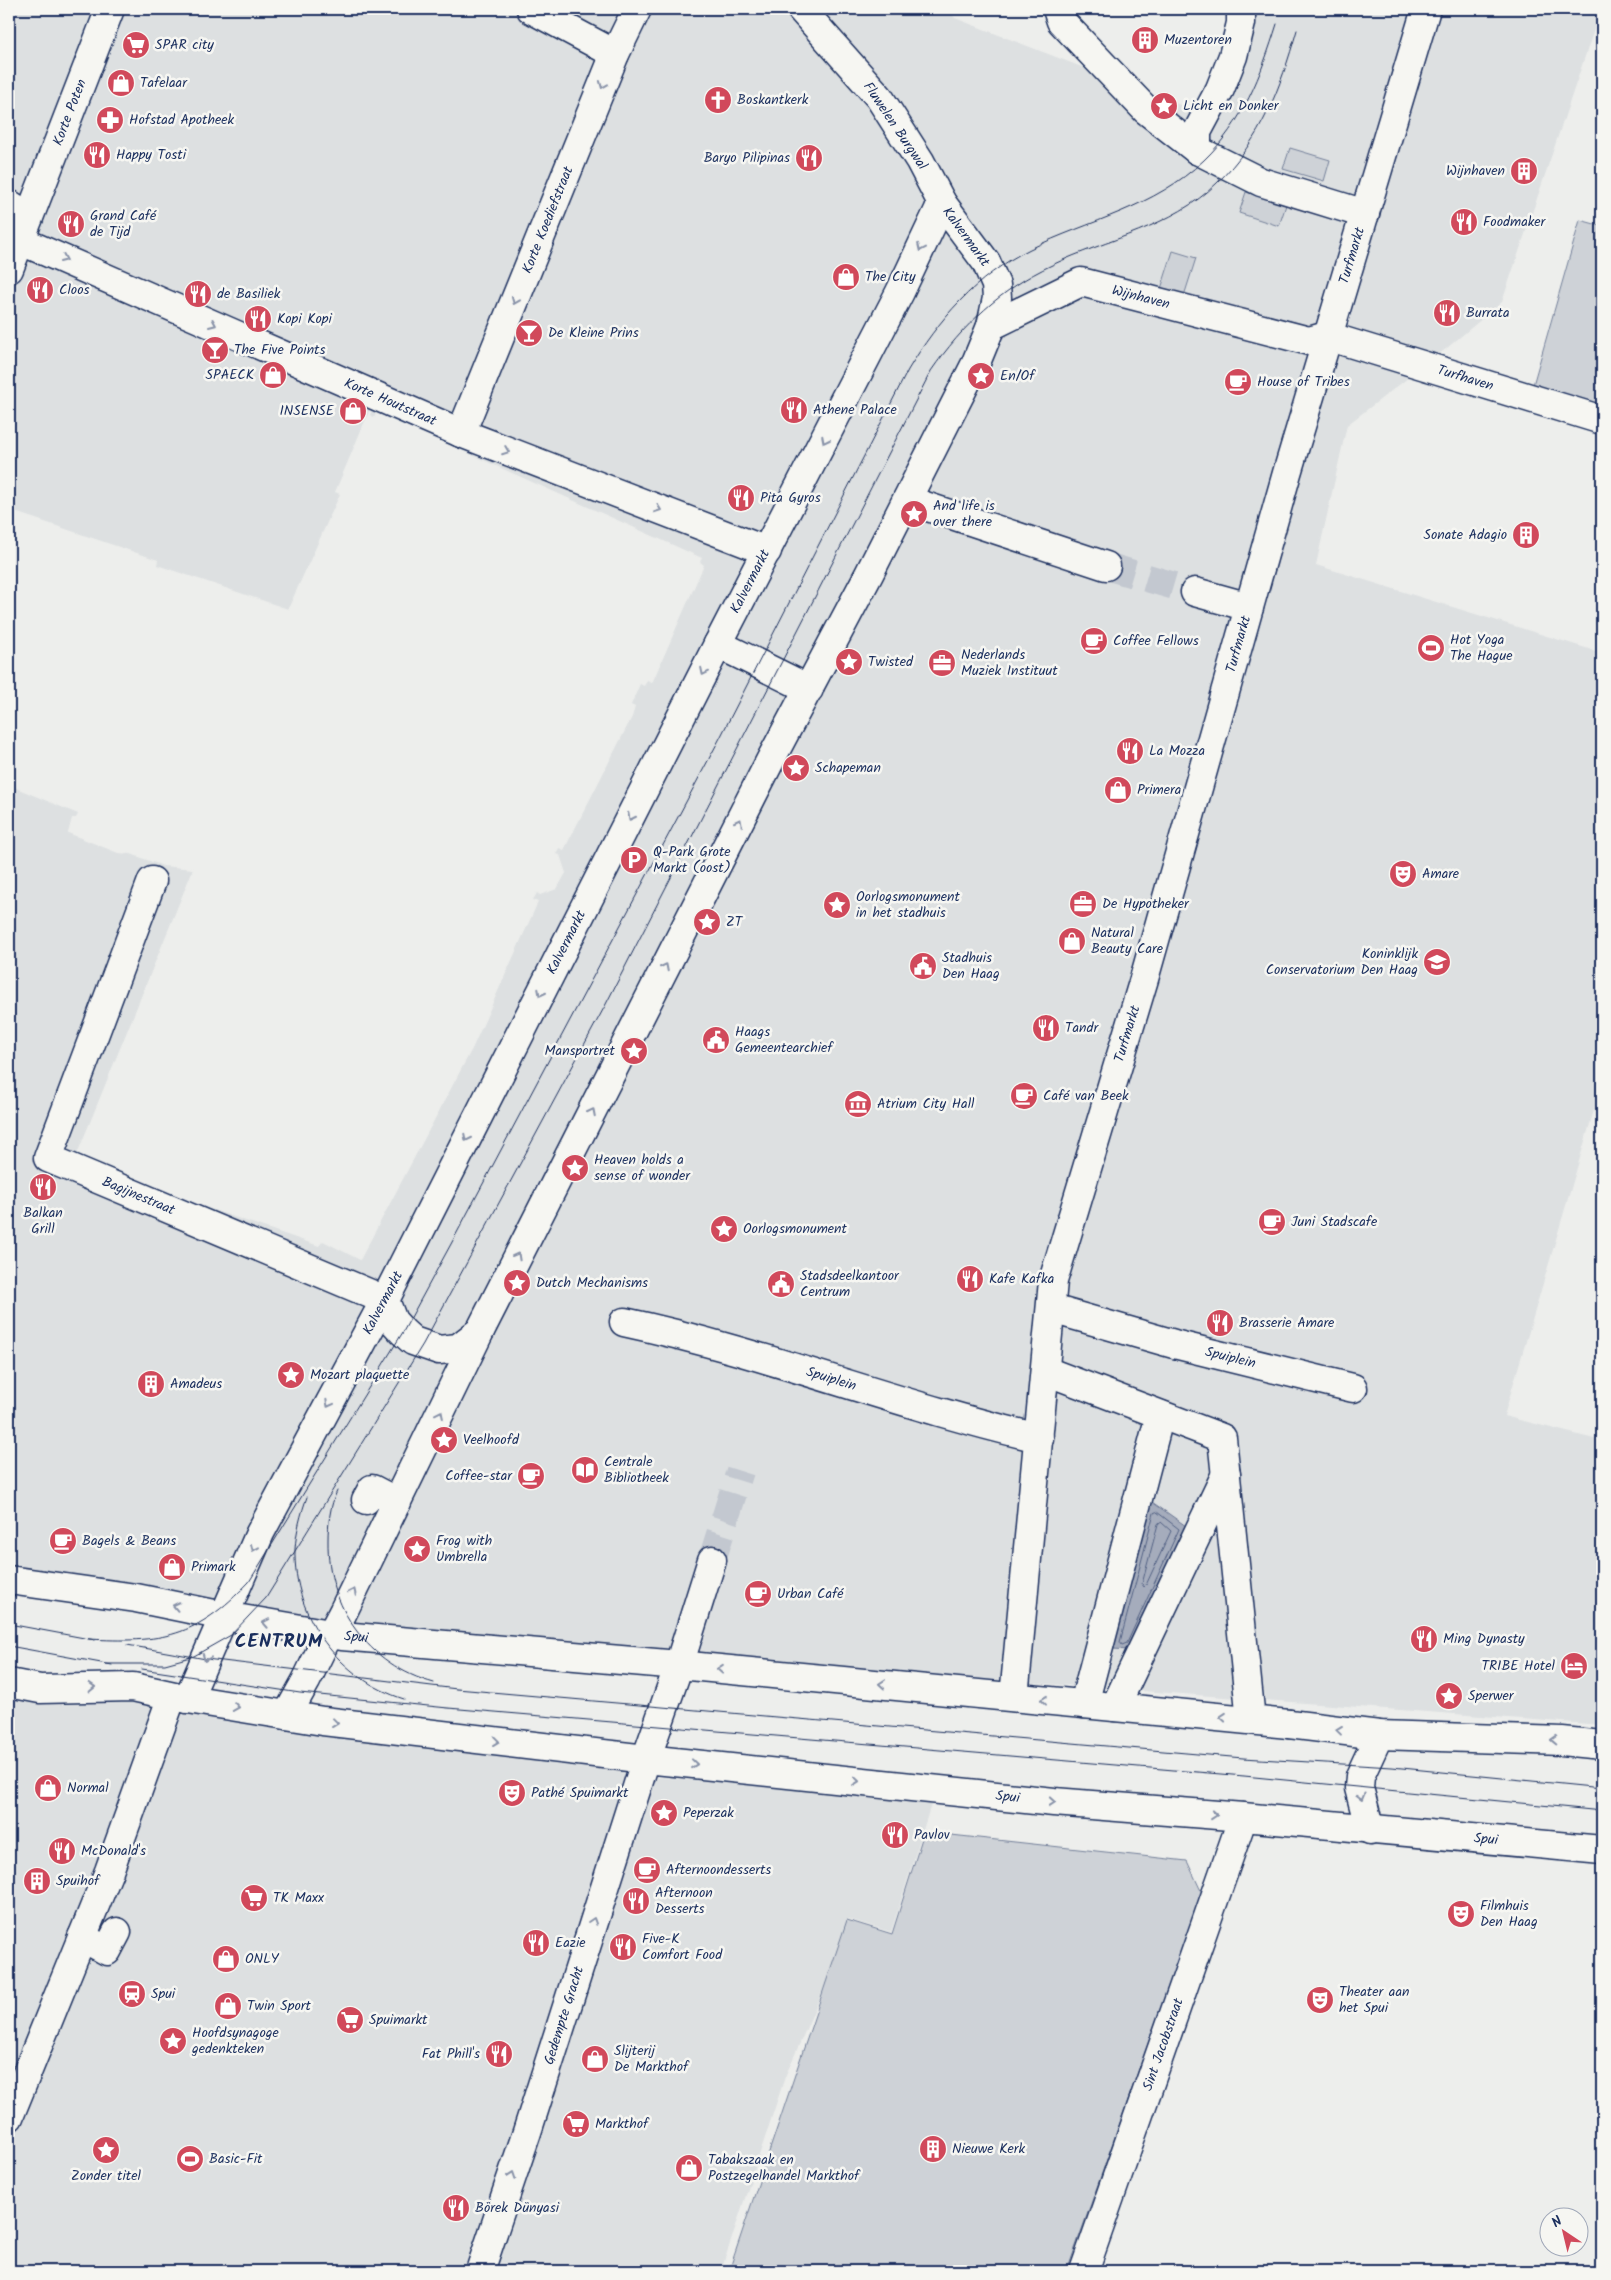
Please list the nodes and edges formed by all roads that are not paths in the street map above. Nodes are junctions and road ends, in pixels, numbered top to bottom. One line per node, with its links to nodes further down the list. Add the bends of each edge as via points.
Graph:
1 (110, 9): 12 (street, Korte Poten)
2 (531, 9): 8 (street)
3 (637, 9): 8 (street, Korte Koediefstraat)
4 (801, 9): 10 (street, Fluwelen Burgwal, via 879,97 920,160)
5 (1057, 9): 9 (street, via 1061,21 1146,110)
6 (1241, 9): 9 (street, via 1233,56 1197,132)
7 (1426, 9): 11 (street, Turfmarkt)
8 (615, 54): 17 (street, Korte Koediefstraat, one-way to 17)
9 (1197, 150): 11 (street, via 1260,182)
10 (942, 203): 14 (street, Kalvermarkt, via 986,262 996,285 997,298); 19 (street, Kalvermarkt, one-way to 19)
11 (1365, 214): 15 (street, Turfmarkt)
12 (19, 220): 13 (street, Korte Poten); 17 (street, Korte Houtstraat, one-way to 17)
13 (9, 269)
14 (991, 326): 15 (street, Wijnhaven, via 1081,282 1308,341); 18 (street, Kalvermarkt, via 975,365)
15 (1327, 336): 16 (street, Turfhaven); 22 (street, Turfmarkt)
16 (1602, 420)
17 (461, 433): 19 (street, Korte Houtstraat, one-way to 19)
18 (907, 500): 20 (street); 24 (street, Kalvermarkt)
19 (767, 552): 23 (street, Kalvermarkt)
20 (1106, 566)
21 (1196, 592): 22 (street)
22 (1248, 607): 27 (street, Turfmarkt, via 1147,970 1053,1282)
23 (718, 644): 24 (street); 26 (street, Kalvermarkt, one-way to 26)
24 (809, 689): 29 (street, Kalvermarkt, one-way to 24)
25 (152, 881): 26 (street, Bagijnestraat, via 48,1158)
26 (385, 1300): 29 (street, via 393,1321 403,1332 413,1341 439,1350 458,1348); 39 (street, Kalvermarkt, one-way to 39, via 260,1533)
27 (1052, 1309): 30 (street); 31 (street, Spuiplein, via 1174,1344)
28 (624, 1322): 33 (street, Spuiplein, via 686,1335 972,1422)
29 (480, 1331): 36 (street, Kalvermarkt, one-way to 29)
30 (1046, 1371): 32 (street); 33 (street)
31 (1353, 1388)
32 (1160, 1415): 34 (street, via 1222,1438); 45 (street)
33 (1039, 1438): 43 (street)
34 (1226, 1474): 46 (street); 48 (street)
35 (366, 1500): 36 (street, via 372,1489)
36 (397, 1502): 40 (street, Kalvermarkt, one-way to 36)
37 (712, 1560): 41 (street)
38 (9, 1580): 39 (street, Spui, one-way to 38, via 136,1598)
39 (224, 1616): 40 (street, Spui, one-way to 39); 44 (street, Kalvermarkt, one-way to 44)
40 (331, 1635): 41 (street, Spui); 47 (street, Kalvermarkt)
41 (679, 1665): 43 (street, Spui, one-way to 41); 51 (street)
42 (9, 1683): 44 (street, Spui, one-way to 44, via 118,1686)
43 (1014, 1697): 45 (street, Spui, one-way to 43)
44 (180, 1698): 47 (street, Spui, one-way to 47); 56 (street, Kalvermarkt)
45 (1084, 1704): 46 (street, Spui)
46 (1115, 1707): 48 (street, Spui, one-way to 46)
47 (287, 1715): 51 (street, Spui, one-way to 51)
48 (1251, 1720): 49 (street, Spui, one-way to 48)
49 (1379, 1735): 50 (street, Spui, one-way to 49); 53 (street, one-way to 53, via 1360,1776 1359,1788)
50 (1602, 1745)
51 (646, 1759): 52 (street, Spui, one-way to 52, via 1054,1802); 58 (street, Gedempte Gracht, one-way to 51)
52 (1243, 1817): 53 (street, Spui); 59 (street, Sint Jacobstraat)
53 (1370, 1830): 54 (street, Spui)
54 (1602, 1850)
55 (117, 1932): 56 (street, via 107,1951)
56 (82, 1937): 57 (street, Kalvermarkt)
57 (9, 2117)
58 (480, 2271)
59 (1084, 2271)

